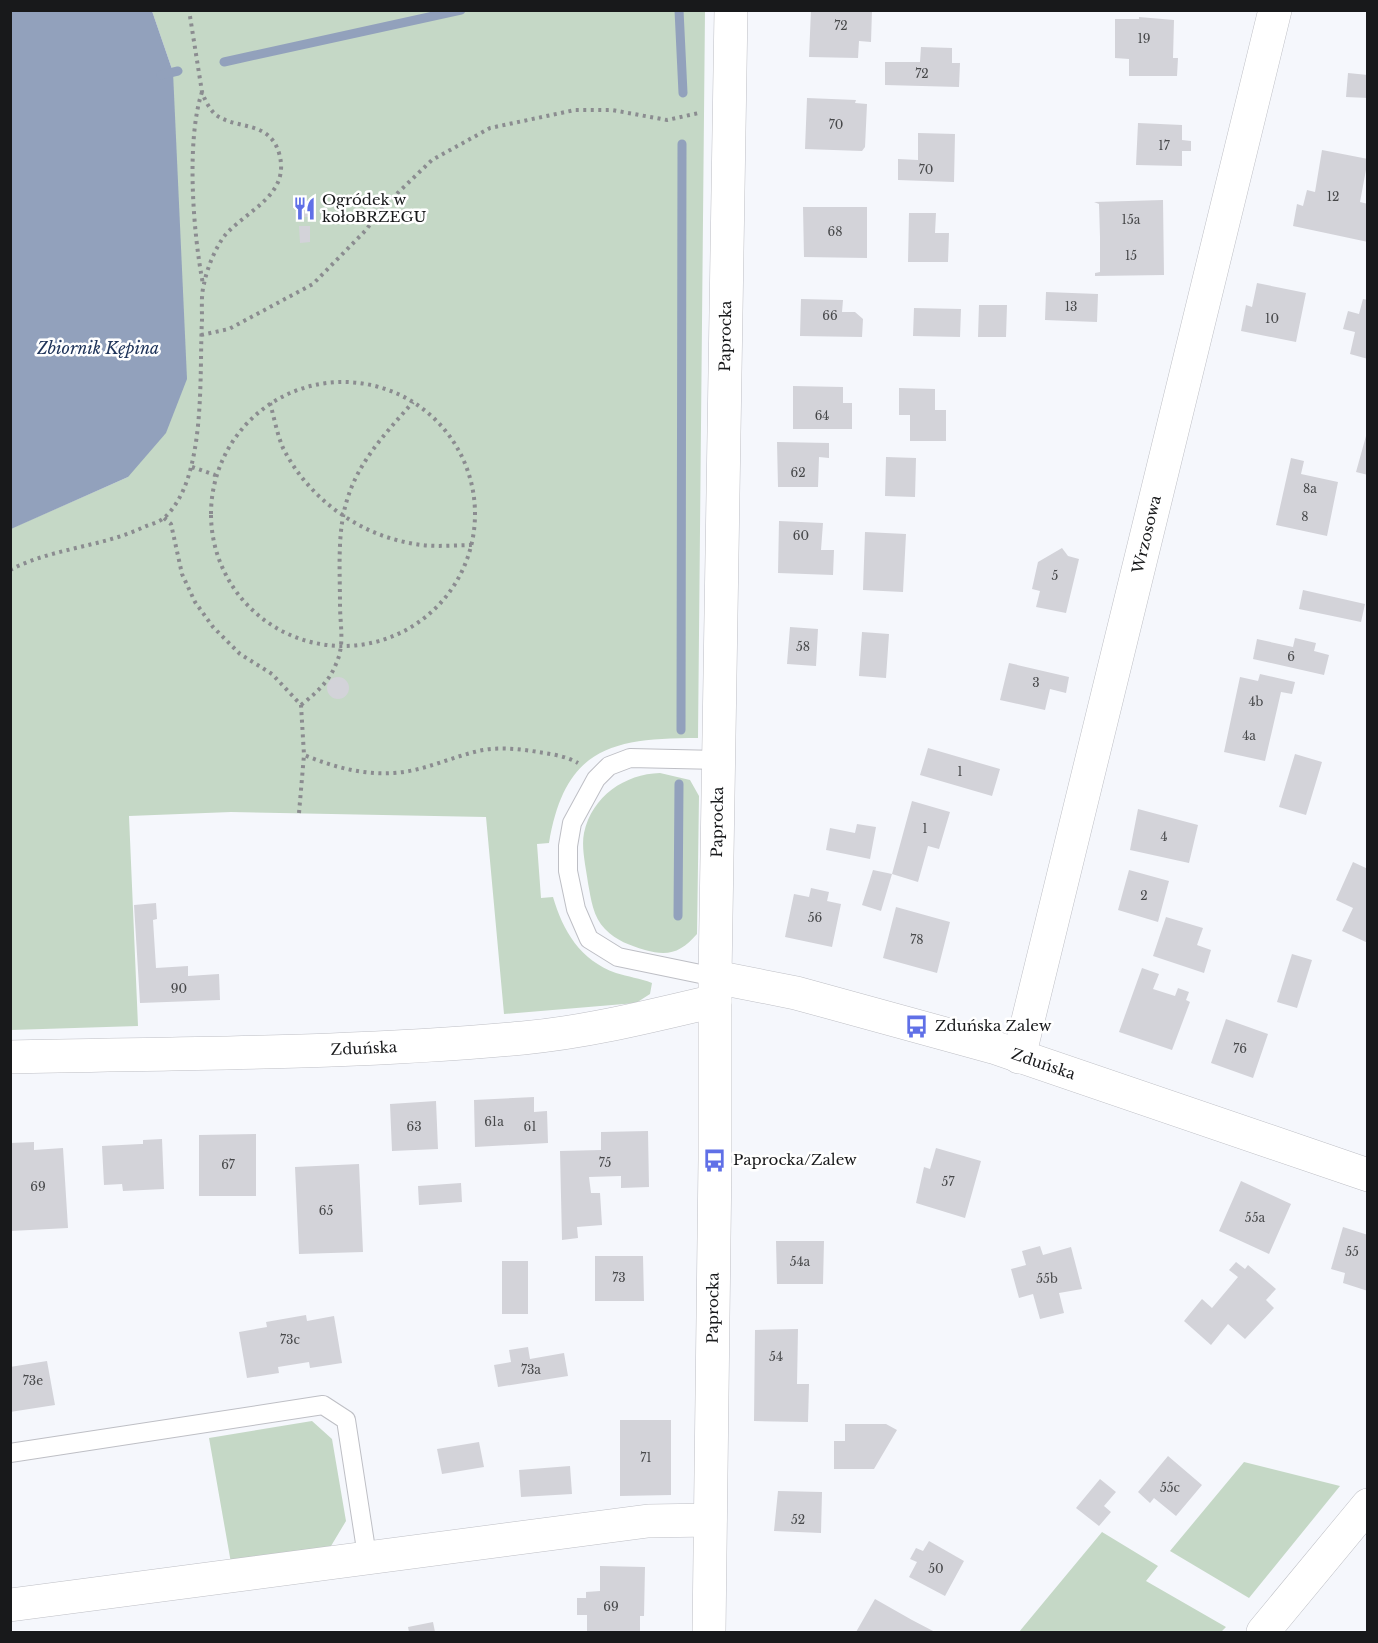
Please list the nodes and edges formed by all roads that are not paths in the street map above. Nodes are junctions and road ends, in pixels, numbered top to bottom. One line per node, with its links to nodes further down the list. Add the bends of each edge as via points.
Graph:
1 (731, 10): 3 (street, Paprocka)
2 (1275, 10): 6 (street, Wrzosowa)
3 (719, 760): 4 (street, Paprocka); 4 (lane, via 630,758 609,766 572,823 568,846 568,871 576,909 589,939 618,957)
4 (715, 989): 5 (street, Zduńska, via 611,1025 525,1038); 6 (street, Zduńska, via 807,996); 10 (street, Paprocka)
5 (10, 1057)
6 (1019, 1057): 7 (street, Zduńska)
7 (1368, 1175)
8 (10, 1453): 12 (lane, via 323,1405 346,1420)
9 (1368, 1505): 11 (street)
10 (710, 1520): 12 (street, via 648,1521); 14 (street, Paprocka)
11 (1356, 1541): 15 (street)
12 (367, 1556): 13 (street)
13 (10, 1605)
14 (709, 1632)
15 (1263, 1632)

